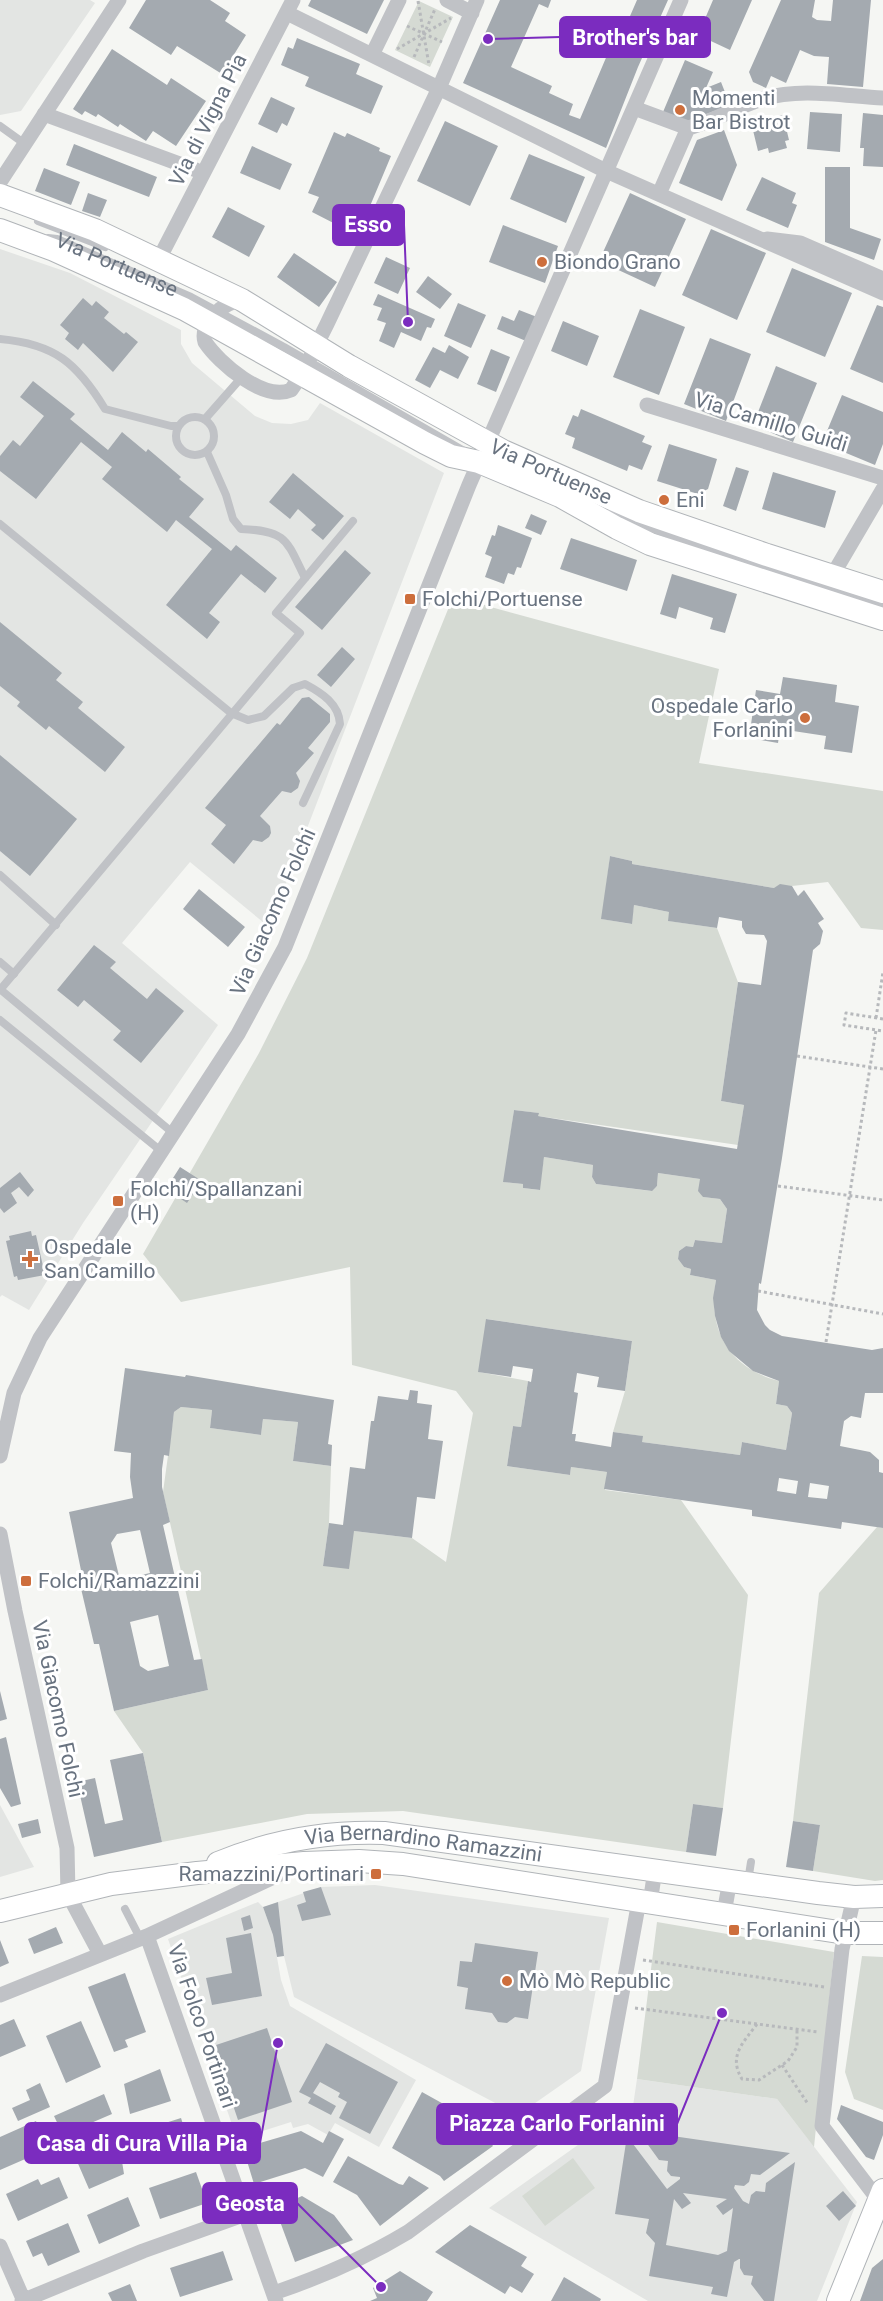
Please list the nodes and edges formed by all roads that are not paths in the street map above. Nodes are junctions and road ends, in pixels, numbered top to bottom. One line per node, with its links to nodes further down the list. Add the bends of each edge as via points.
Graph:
1 (119, 0): 11 (street)
2 (399, 0): 7 (street)
3 (681, 0): 10 (street, Via Giacomo Folchi)
4 (441, 4): 6 (street)
5 (290, 6): 7 (street); 23 (street, Via di Vigna Pia)
6 (474, 6): 8 (street)
7 (372, 55): 8 (street)
8 (439, 88): 16 (street); 29 (street)
9 (883, 98): 13 (street, via 783,94)
10 (634, 108): 13 (street); 16 (street, Via Giacomo Folchi)
11 (44, 114): 14 (street); 15 (street)
12 (0, 126): 14 (lane)
13 (688, 128): 18 (street)
14 (25, 144): 17 (street)
15 (196, 170)
16 (606, 171): 18 (street); 35 (street, Via Giacomo Folchi)
17 (0, 182)
18 (658, 194): 22 (street)
19 (0, 195): 23 (main road, Via Portuense, via 95,230)
20 (31, 218): 23 (lane, Via Portuense, via 129,256)
21 (6, 233): 27 (main road, Via Portuense)
22 (764, 239): 24 (street, via 800,243); 25 (street)
23 (159, 259): 26 (main road, Via Portuense)
24 (883, 279)
25 (883, 293)
26 (242, 300): 27 (street, via 228,303); 29 (main road, Via Portuense)
27 (213, 317): 29 (main road, Via Portuense); 30 (street, via 203,336 205,342)
28 (0, 339): 33 (lane, via 53,350 88,382 105,409)
29 (309, 360): 30 (street, via 294,388 281,393); 35 (main road, Via Portuense); 35 (main road, Via Portuense, via 425,443 451,456)
30 (242, 378): 32 (lane)
31 (647, 405): 36 (street, Via Camillo Guidi)
32 (205, 419): 33 (lane, via 187,418); 34 (lane, via 214,435)
33 (178, 426): 34 (lane, via 175,439 182,451 194,456)
34 (207, 452): 42 (lane, via 233,519 241,529 274,533 288,542)
35 (484, 453): 38 (main road, Via Portuense); 41 (main road, Via Portuense, via 639,511); 54 (street, Via Giacomo Folchi, via 285,947 238,1034)
36 (883, 478)
37 (883, 489): 41 (street)
38 (560, 496): 44 (lane, Via Portuense); 45 (main road, Via Portuense, via 650,544)
39 (352, 521): 42 (lane)
40 (0, 524): 46 (lane)
41 (832, 576): 43 (main road, Via Portuense)
42 (305, 578): 46 (lane, via 276,612 300,633)
43 (883, 591)
44 (883, 606)
45 (883, 620)
46 (231, 713): 47 (lane, via 248,720 264,716 293,688 305,684 334,706 340,714 340,724); 49 (lane)
47 (303, 803)
48 (0, 875): 49 (lane)
49 (56, 925): 51 (lane)
50 (0, 962): 51 (lane)
51 (15, 974): 52 (lane)
52 (0, 990): 54 (lane)
53 (0, 1020): 55 (lane)
54 (173, 1133): 55 (street, Via Giacomo Folchi)
55 (161, 1151): 56 (street, Via Giacomo Folchi, via 40,1338 14,1393)
56 (0, 1456)
57 (0, 1540): 62 (street, Via Giacomo Folchi, via 67,1848)
58 (304, 1863): 60 (main road, Via Bernardino Ramazzini); 65 (main road, Via Bernardino Ramazzini, via 403,1864); 71 (street, Via Bernardino Ramazzini)
59 (655, 1870): 60 (main road, Via Bernardino Ramazzini, via 419,1837 335,1833 272,1844); 61 (main road, Via Bernardino Ramazzini); 65 (street)
60 (197, 1873): 62 (main road, Via Bernardino Ramazzini)
61 (743, 1875): 64 (main road, Via Bernardino Ramazzini); 68 (street)
62 (68, 1894): 67 (main road, Via Bernardino Ramazzini); 72 (street)
63 (883, 1896): 64 (main road, Via Bernardino Ramazzini)
64 (854, 1897): 70 (street)
65 (644, 1902): 68 (main road, Via Bernardino Ramazzini); 77 (street, via 605,2086 408,2232 374,2253)
66 (125, 1909): 71 (lane)
67 (0, 1911)
68 (724, 1913): 70 (main road, Via Bernardino Ramazzini)
69 (883, 1932): 70 (main road, Via Bernardino Ramazzini)
70 (845, 1933): 74 (street, via 822,2126)
71 (144, 1937): 72 (street, Via Bernardino Ramazzini); 75 (street, Via Folco Portinari)
72 (100, 1954): 73 (street, Via Bernardino Ramazzini)
73 (0, 1995)
74 (882, 2199): 79 (main road)
75 (246, 2214): 77 (street, Via Folco Portinari); 78 (street)
76 (0, 2246): 78 (street)
77 (275, 2297)
78 (23, 2301)
79 (838, 2301)

